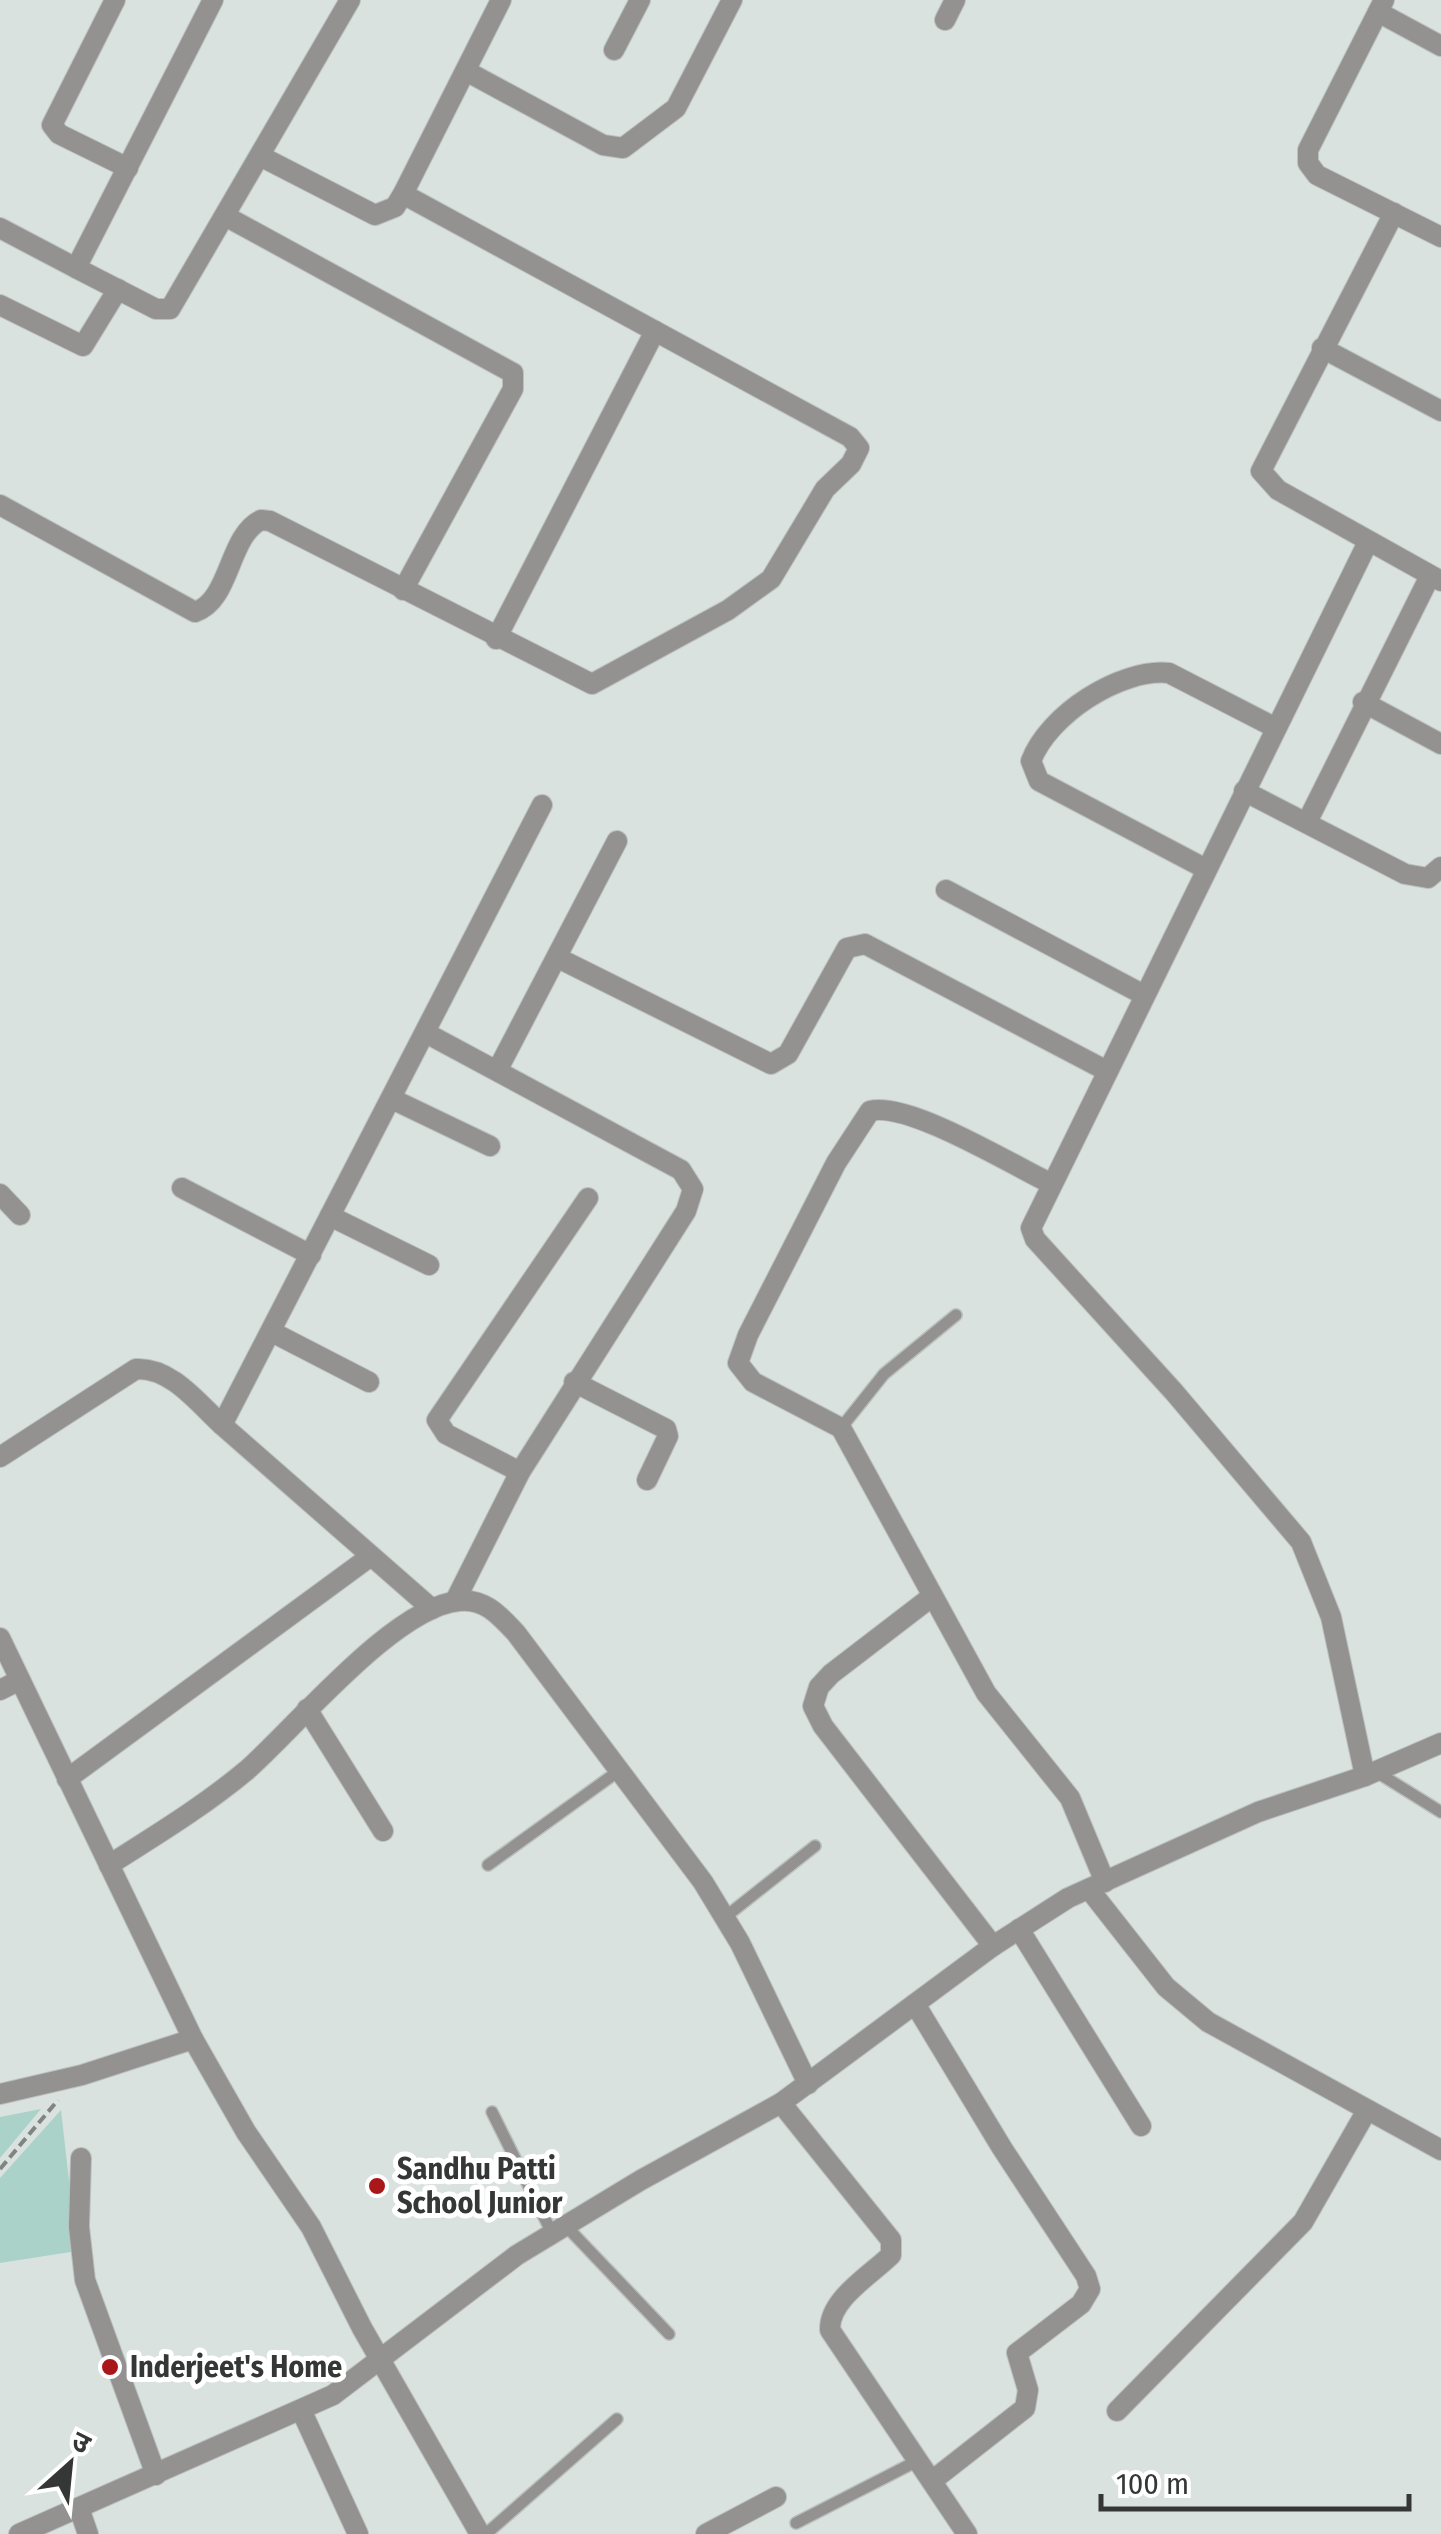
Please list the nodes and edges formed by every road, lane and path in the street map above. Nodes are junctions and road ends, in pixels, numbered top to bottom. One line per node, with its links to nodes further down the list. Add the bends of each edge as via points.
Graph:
1 (115, 0): 14 (street, via 52,125)
2 (213, 0): 14 (street)
3 (350, 0): 13 (street)
4 (501, 0): 12 (street)
5 (640, 0): 11 (street)
6 (732, 0): 12 (street, via 676,108 623,148 603,145)
7 (955, 0): 9 (street)
8 (1381, 6): 10 (street); 16 (street, via 1307,156 1316,174)
9 (945, 20)
10 (1441, 46)
11 (614, 50)
12 (466, 71): 15 (street)
13 (262, 158): 15 (street, via 375,215 395,207); 17 (street)
14 (128, 168): 20 (street)
15 (403, 194): 23 (street)
16 (1394, 212): 19 (street); 24 (street)
17 (227, 217): 21 (street, via 170,310); 29 (street, via 514,372 514,389)
18 (0, 228): 20 (street)
19 (1441, 237)
20 (76, 268): 21 (street)
21 (118, 289): 22 (street, via 83,346)
22 (0, 305)
23 (655, 331): 30 (street); 30 (street, via 850,437 856,457 825,489 784,562 754,594 600,681 583,683)
24 (1322, 348): 25 (street); 27 (street, via 1261,471 1278,490)
25 (1441, 411)
26 (0, 505): 29 (street, via 195,612 209,603 248,530 262,520)
27 (1368, 542): 28 (street); 32 (street)
28 (1436, 578): 31 (street)
29 (404, 590): 30 (street)
30 (496, 639)
31 (1364, 702): 33 (street); 36 (street)
32 (1276, 728): 34 (street); 39 (street, via 1169,673 1154,672 1080,702 1052,724 1036,748 1031,761 1039,780)
33 (1441, 744)
34 (1244, 790): 36 (street); 39 (street)
35 (542, 805): 43 (street)
36 (1307, 822): 38 (street, via 1405,874 1428,878)
37 (617, 841): 41 (street)
38 (1441, 867)
39 (1206, 870): 42 (street)
40 (946, 890): 42 (street)
41 (558, 958): 44 (street); 45 (street, via 771,1064 788,1054 847,948 864,944)
42 (1144, 995): 45 (street)
43 (426, 1033): 44 (street); 46 (street)
44 (498, 1068): 59 (street, via 681,1170 694,1189)
45 (1107, 1071): 48 (street)
46 (392, 1098): 47 (street); 53 (street)
47 (490, 1146)
48 (1050, 1183): 61 (street, via 916,1118 883,1109 866,1116 738,1356 745,1377); 75 (street, via 1032,1220 1036,1239 1301,1542 1331,1617)
49 (182, 1188): 54 (street)
50 (0, 1194): 52 (street)
51 (588, 1198): 63 (street, via 437,1420 446,1434)
52 (20, 1215)
53 (330, 1216): 54 (street); 55 (street)
54 (311, 1254): 57 (street)
55 (429, 1265)
56 (956, 1315): 61 (lane, via 884,1374)
57 (272, 1332): 58 (street); 60 (street)
58 (369, 1382)
59 (574, 1382): 63 (street); 64 (street, via 666,1429)
60 (222, 1425): 62 (street, via 171,1379 136,1369); 65 (street)
61 (842, 1428): 66 (street)
62 (0, 1457)
63 (520, 1472): 67 (street)
64 (647, 1480)
65 (371, 1556): 68 (street); 76 (street)
66 (930, 1598): 82 (street, via 986,1693 1070,1798); 85 (street, via 830,1674 813,1706)
67 (455, 1600): 68 (street); 74 (street, via 488,1606 500,1616)
68 (432, 1609): 72 (street)
69 (0, 1638): 70 (street)
70 (20, 1680): 71 (street); 76 (street)
71 (0, 1690)
72 (307, 1709): 78 (street); 80 (street, via 199,1808)
73 (1441, 1743): 75 (street)
74 (620, 1770): 81 (lane); 83 (street)
75 (1370, 1774): 77 (lane); 82 (street, via 1258,1812)
76 (68, 1779): 80 (street)
77 (1441, 1812)
78 (383, 1830)
79 (815, 1846): 83 (lane)
80 (109, 1865): 87 (street)
81 (488, 1865)
82 (1097, 1885): 84 (street); 93 (street, via 1151,1969 1190,2008)
83 (724, 1918): 88 (street)
84 (1019, 1929): 85 (street); 94 (street)
85 (993, 1946): 86 (street)
86 (915, 2004): 88 (street); 106 (street, via 1090,2289 1017,2353 1028,2390 1025,2408)
87 (193, 2038): 89 (street); 100 (street, via 311,2227)
88 (808, 2084): 91 (street)
89 (0, 2094)
90 (59, 2099): 97 (path)
91 (781, 2104): 98 (street); 104 (street, via 892,2240 891,2255 842,2301 830,2330)
92 (492, 2112): 98 (lane)
93 (1366, 2112): 95 (street); 101 (street, via 1304,2222)
94 (1141, 2126)
95 (1441, 2150)
96 (81, 2158): 105 (street, via 85,2280)
97 (0, 2169)
98 (559, 2229): 99 (lane); 100 (street, via 476,2284)
99 (669, 2334)
100 (383, 2361): 102 (street); 113 (street)
101 (1118, 2411)
102 (302, 2412): 105 (street); 112 (street)
103 (617, 2419): 113 (lane)
104 (919, 2460): 106 (street); 109 (lane)
105 (156, 2475): 108 (street)
106 (932, 2480): 115 (street)
107 (776, 2497): 114 (street)
108 (80, 2508): 110 (street); 111 (street)
109 (796, 2523)
110 (19, 2534)
111 (88, 2534)
112 (358, 2534)
113 (483, 2534)
114 (706, 2534)
115 (966, 2534)

